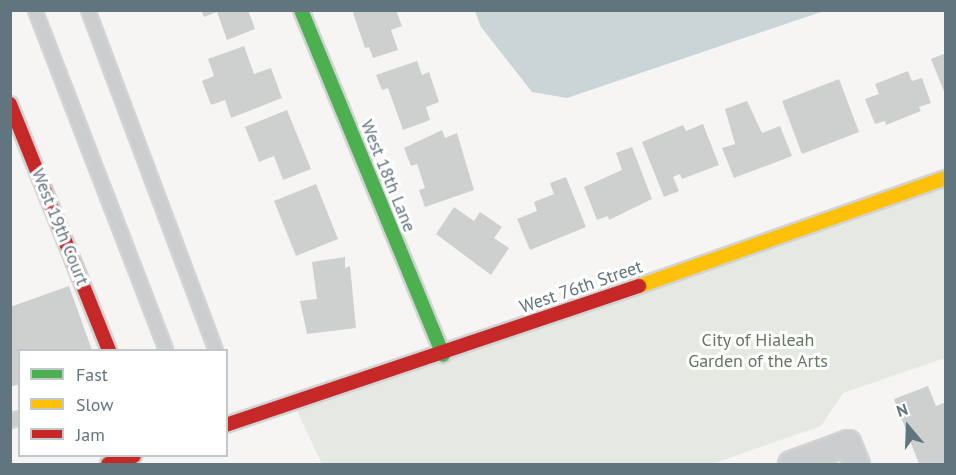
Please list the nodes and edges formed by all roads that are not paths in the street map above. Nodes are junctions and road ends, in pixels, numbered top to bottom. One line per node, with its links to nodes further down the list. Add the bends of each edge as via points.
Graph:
1 (35, 10): 7 (lane)
2 (88, 10): 8 (lane)
3 (301, 10): 9 (street, West 18th Lane)
4 (10, 104): 6 (street, West 19th Court)
5 (945, 178): 9 (street, West 76th Street)
6 (108, 349)
7 (165, 349)
8 (215, 349)
9 (443, 355): 10 (street, West 76th Street)
10 (228, 424)
11 (852, 454): 14 (street)
12 (131, 457): 13 (street)
13 (108, 465)
14 (791, 465)

